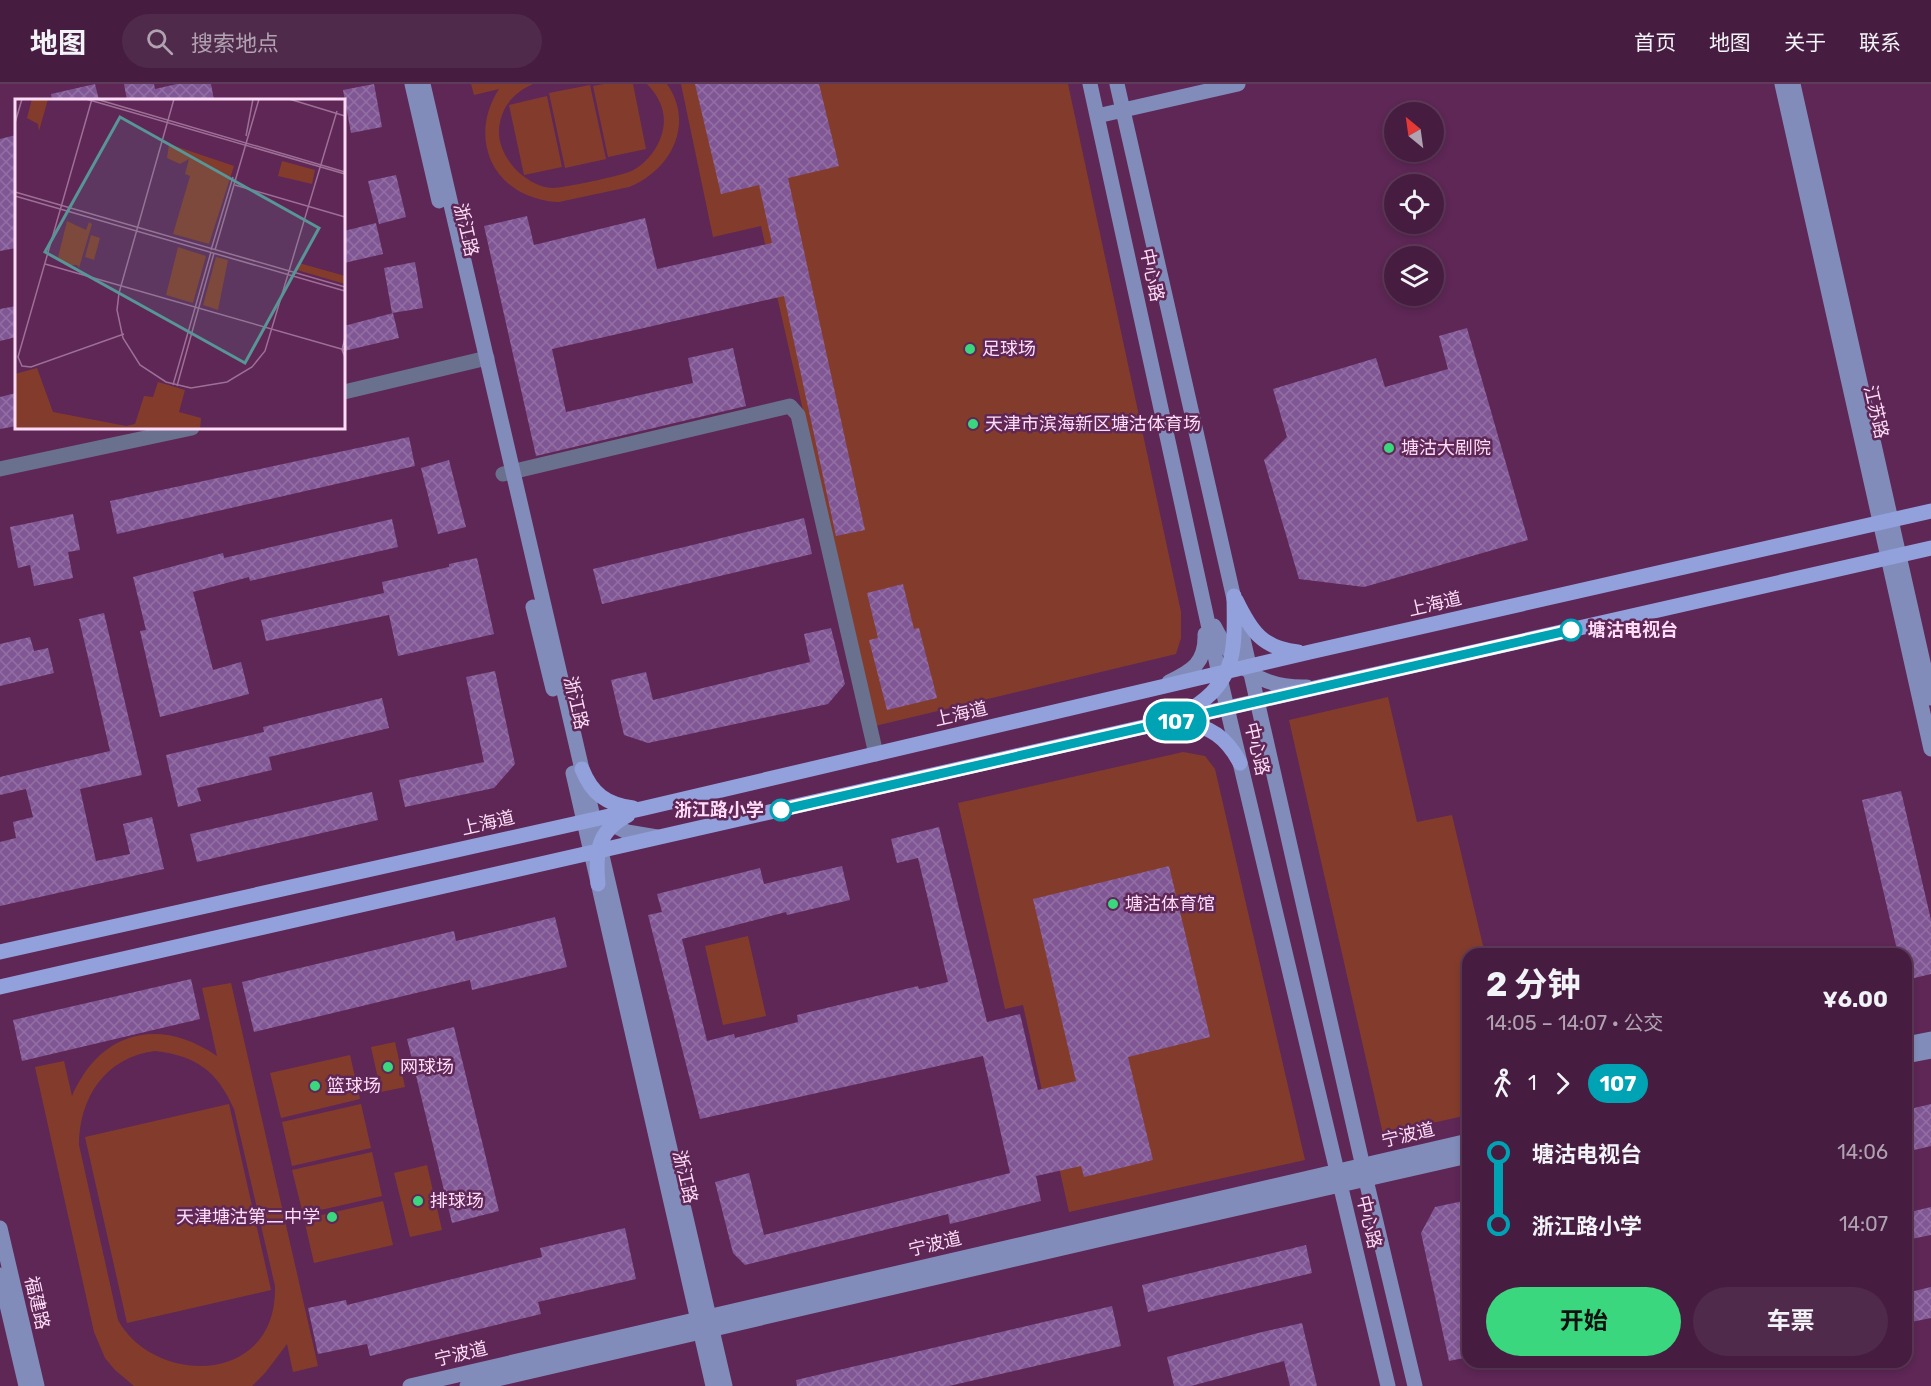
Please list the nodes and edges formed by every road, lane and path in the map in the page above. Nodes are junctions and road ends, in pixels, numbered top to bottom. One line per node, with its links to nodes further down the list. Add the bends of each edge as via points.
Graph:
1 (412, 84): 10 (street, 浙江路)
2 (423, 84): 10 (street, 浙江路)
3 (1090, 84): 9 (street, 中心路)
4 (1117, 84): 8 (street, 中心路)
5 (1238, 84): 8 (street)
6 (1782, 84): 16 (street, 江苏路)
7 (1793, 84): 16 (street, 江苏路)
8 (1123, 110): 9 (street); 19 (street, 中心路)
9 (1097, 116): 20 (street, 中心路)
10 (482, 360): 11 (street); 14 (street, 浙江路)
11 (345, 392)
12 (187, 429): 13 (street)
13 (0, 469)
14 (507, 473): 30 (street, via 790,406 798,415); 32 (street, 浙江路)
15 (1931, 511): 16 (main road, 上海道)
16 (1887, 521): 18 (street, 江苏路); 21 (main road, 上海道)
17 (1931, 548): 18 (main road)
18 (1894, 557): 23 (main road); 25 (street, 江苏路); 29 (street, 江苏路)
19 (1234, 596): 21 (main road, via 1247,621 1265,642 1288,651); 22 (street, 中心路)
20 (1204, 604): 22 (street, 中心路); 22 (street); 24 (street, via 1205,645 1199,662)
21 (1310, 652): 22 (main road, 上海道)
22 (1235, 671): 23 (street, via 1282,686); 24 (main road, 上海道); 26 (street, 中心路); 27 (street, 中心路); 28 (main road, via 1198,704)
23 (1321, 687): 26 (main road)
24 (1155, 688): 30 (main road, 上海道)
25 (1931, 698)
26 (1258, 702): 27 (main road); 47 (street, 中心路)
27 (1227, 709): 28 (main road); 31 (street, 中心路)
28 (1163, 724): 31 (main road, via 1207,728 1229,744); 35 (main road)
29 (1931, 749)
30 (876, 754): 33 (main road, 上海道)
31 (1240, 763): 48 (street, 中心路)
32 (577, 771): 33 (main road, via 604,798 622,807); 34 (street, 浙江路)
33 (645, 808): 34 (main road, 上海道)
34 (597, 818): 35 (street, via 627,832); 36 (street, 浙江路); 39 (main road, 上海道)
35 (659, 837): 36 (main road)
36 (597, 850): 37 (main road); 38 (street, 浙江路); 51 (street, 浙江路)
37 (563, 859): 38 (main road, via 584,863); 40 (main road)
38 (598, 885): 51 (street, 浙江路)
39 (0, 952)
40 (0, 987)
41 (1931, 1039): 42 (street)
42 (1912, 1043)
43 (1931, 1051): 44 (street)
44 (1912, 1055)
45 (1462, 1143): 47 (street, 宁波道)
46 (1462, 1157): 47 (street, 宁波道)
47 (1364, 1172): 48 (street, 宁波道); 59 (street, 中心路)
48 (1339, 1178): 51 (street, 宁波道); 58 (street, 中心路)
49 (0, 1228): 53 (street, 福建路)
50 (0, 1275): 52 (street, 福建路)
51 (706, 1324): 54 (street, 宁波道); 55 (street, 宁波道); 56 (street); 57 (street)
52 (26, 1386)
53 (37, 1386)
54 (410, 1386)
55 (467, 1386)
56 (713, 1386)
57 (725, 1386)
58 (1388, 1386)
59 (1415, 1386)

